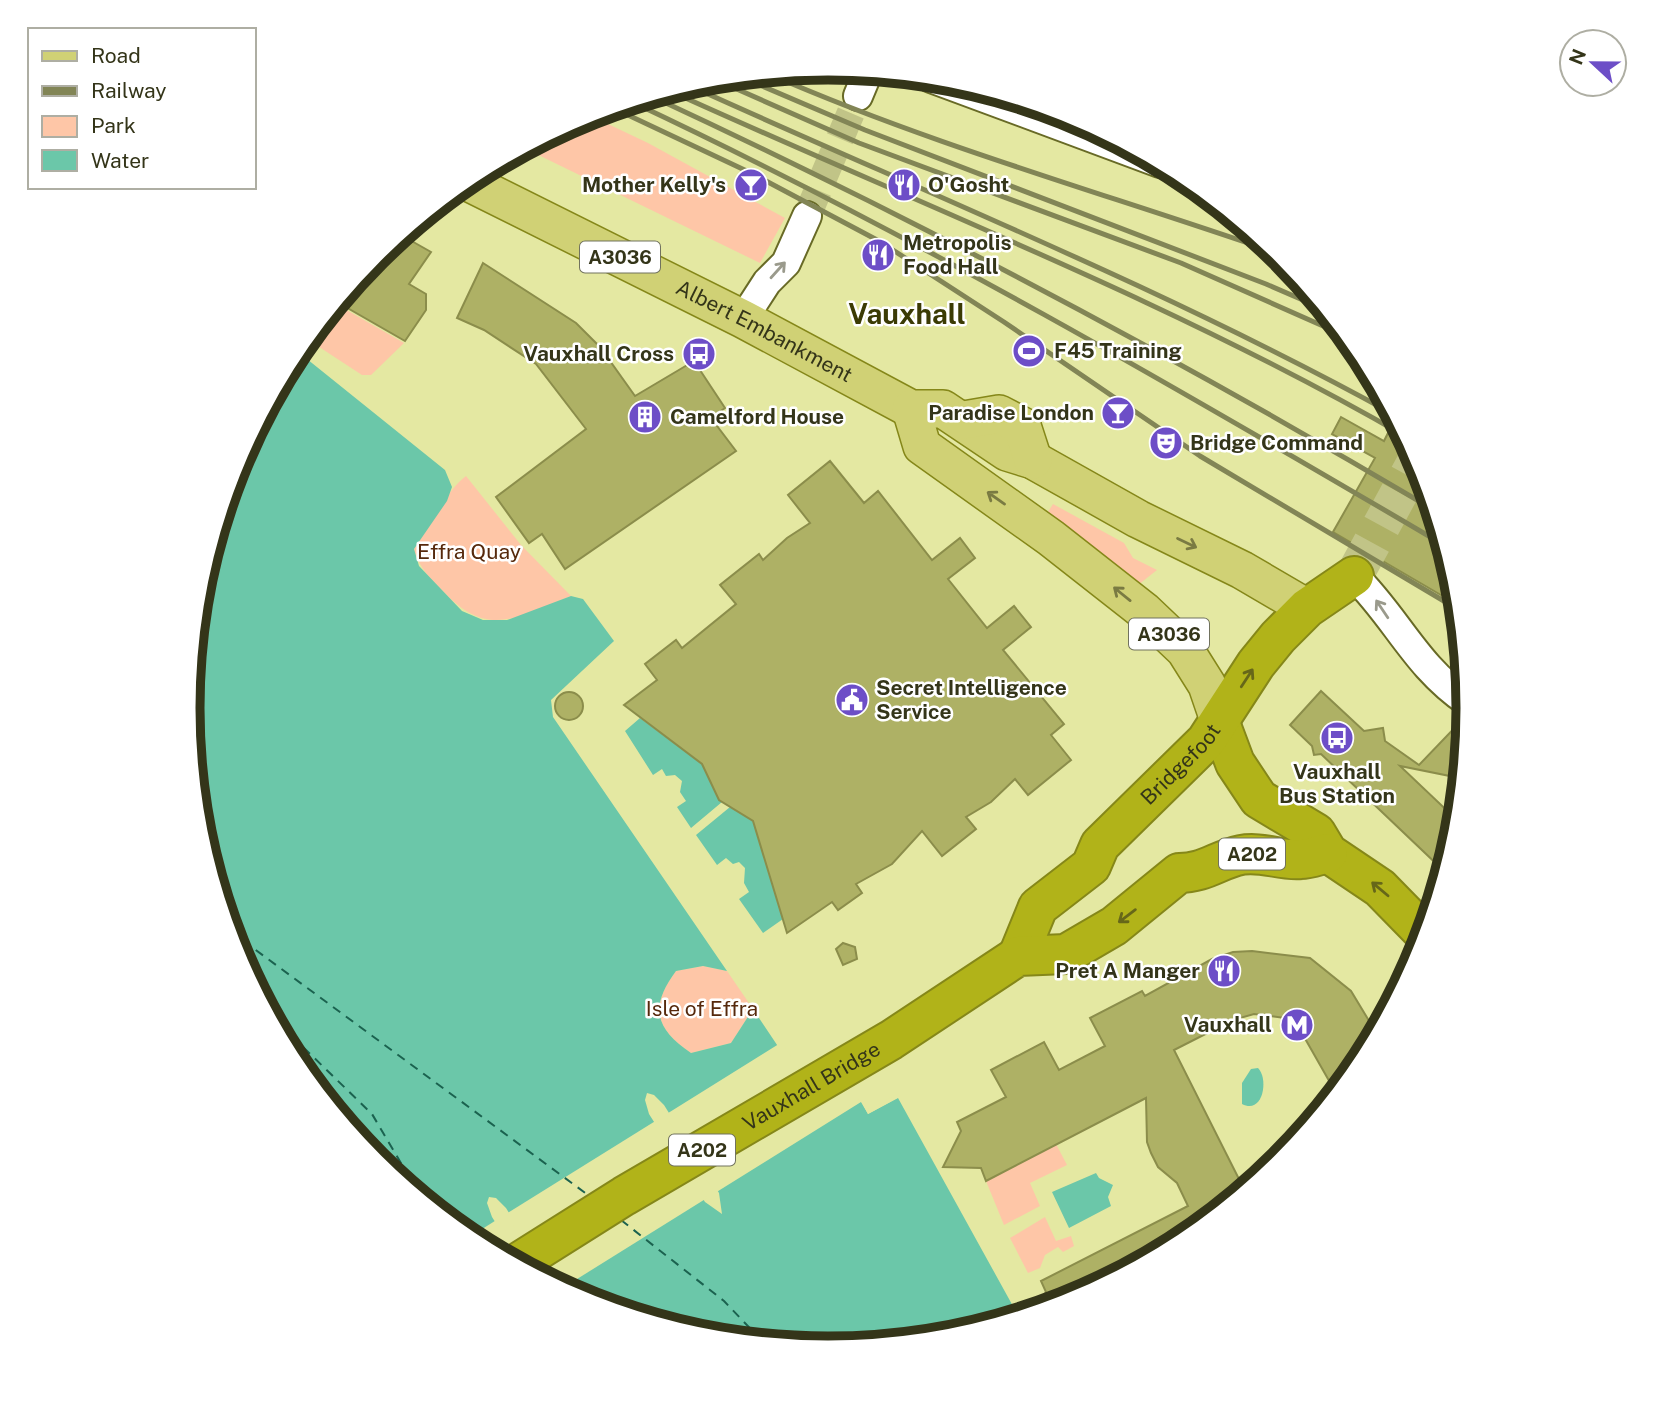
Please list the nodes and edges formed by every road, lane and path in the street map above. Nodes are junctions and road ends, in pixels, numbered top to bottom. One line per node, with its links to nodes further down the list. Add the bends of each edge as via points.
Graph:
1 (1018, 110): 2 (street)
2 (1079, 133)
3 (478, 187): 5 (main road, Albert Embankment / A3036)
4 (807, 216): 5 (street, one-way to 4, via 786,263)
5 (743, 320): 6 (main road, Albert Embankment / A3036)
6 (911, 409): 8 (main road, Albert Embankment / A3036, one-way to 8, via 943,410 964,420 999,414 1022,426 1033,460); 10 (main road, A3036, one-way to 6, via 1207,685 1185,650 1144,611 1051,538 922,446)
7 (1354, 576): 8 (highway, Bridgefoot); 9 (street, one-way to 7, via 1419,659)
8 (1307, 608): 10 (highway, Bridgefoot, one-way to 8, via 1256,664)
9 (1456, 693)
10 (1220, 723): 11 (highway, A202, via 1247,784 1272,809 1316,833); 13 (highway, Bridgefoot, via 1100,845 1091,866 1038,908)
11 (1328, 853): 12 (highway, A202, one-way to 11, via 1380,888); 13 (highway, A202, one-way to 13, via 1299,860 1269,853 1245,854 1214,863 1199,873 1179,873 1114,926 1066,954)
12 (1417, 926)
13 (1018, 956): 14 (highway, Vauxhall Bridge / A202, via 891,1040)
14 (525, 1258)

